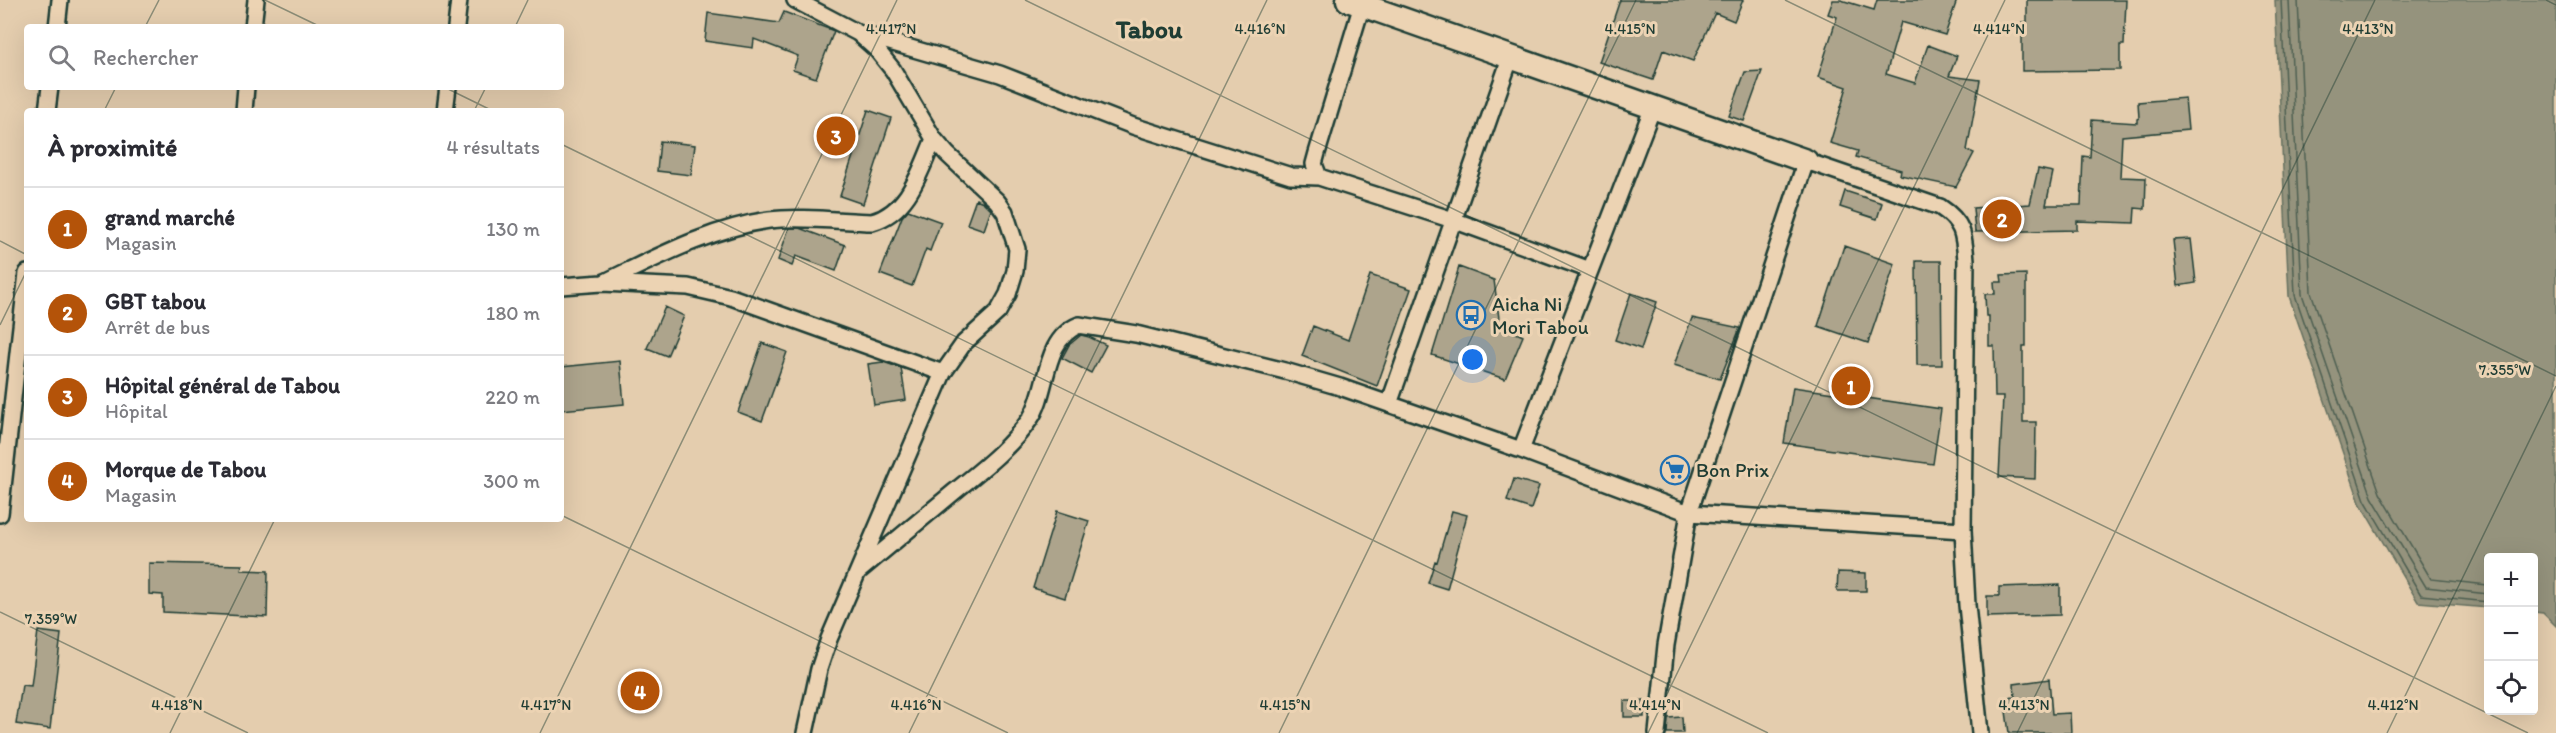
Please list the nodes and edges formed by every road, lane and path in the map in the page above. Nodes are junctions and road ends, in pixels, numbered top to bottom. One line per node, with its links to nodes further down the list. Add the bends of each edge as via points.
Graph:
1 (60, 0): 6 (street)
2 (256, 0): 7 (street)
3 (459, 0): 8 (street)
4 (795, 0): 9 (street)
5 (1355, 2): 10 (street); 20 (street, via 1314,164)
6 (57, 24)
7 (253, 24)
8 (456, 24)
9 (858, 33): 18 (street, via 893,69); 20 (street, via 1000,74 1133,126 1291,176)
10 (1511, 56): 14 (street); 21 (street)
11 (50, 90): 15 (street)
12 (246, 90): 16 (street)
13 (448, 90): 17 (street)
14 (1653, 107): 19 (street); 22 (street)
15 (47, 108)
16 (244, 108)
17 (445, 108)
18 (934, 139): 23 (street, via 904,202 886,218 872,222 770,220 722,231); 26 (street, via 997,201 1005,212 1017,249 1016,271 998,312 964,343)
19 (1806, 161): 29 (street); 31 (street, via 1940,207 1954,216 1961,228 1966,260)
20 (1319, 177): 21 (street)
21 (1453, 220): 22 (street); 27 (street)
22 (1590, 270): 28 (street)
23 (602, 283): 24 (street); 26 (street, via 688,287 731,297)
24 (564, 286)
25 (24, 313): 30 (street)
26 (943, 373): 32 (street)
27 (1389, 404): 28 (street); 32 (street, via 1285,371 1136,334 1079,325 1061,340 1051,359 1036,410 1020,434)
28 (1521, 450): 29 (street)
29 (1689, 513): 31 (street); 34 (street, via 1665,645)
30 (0, 514)
31 (1963, 531): 35 (street, via 1966,605)
32 (859, 571): 33 (street, via 822,659)
33 (805, 733)
34 (1657, 733)
35 (1980, 733)

